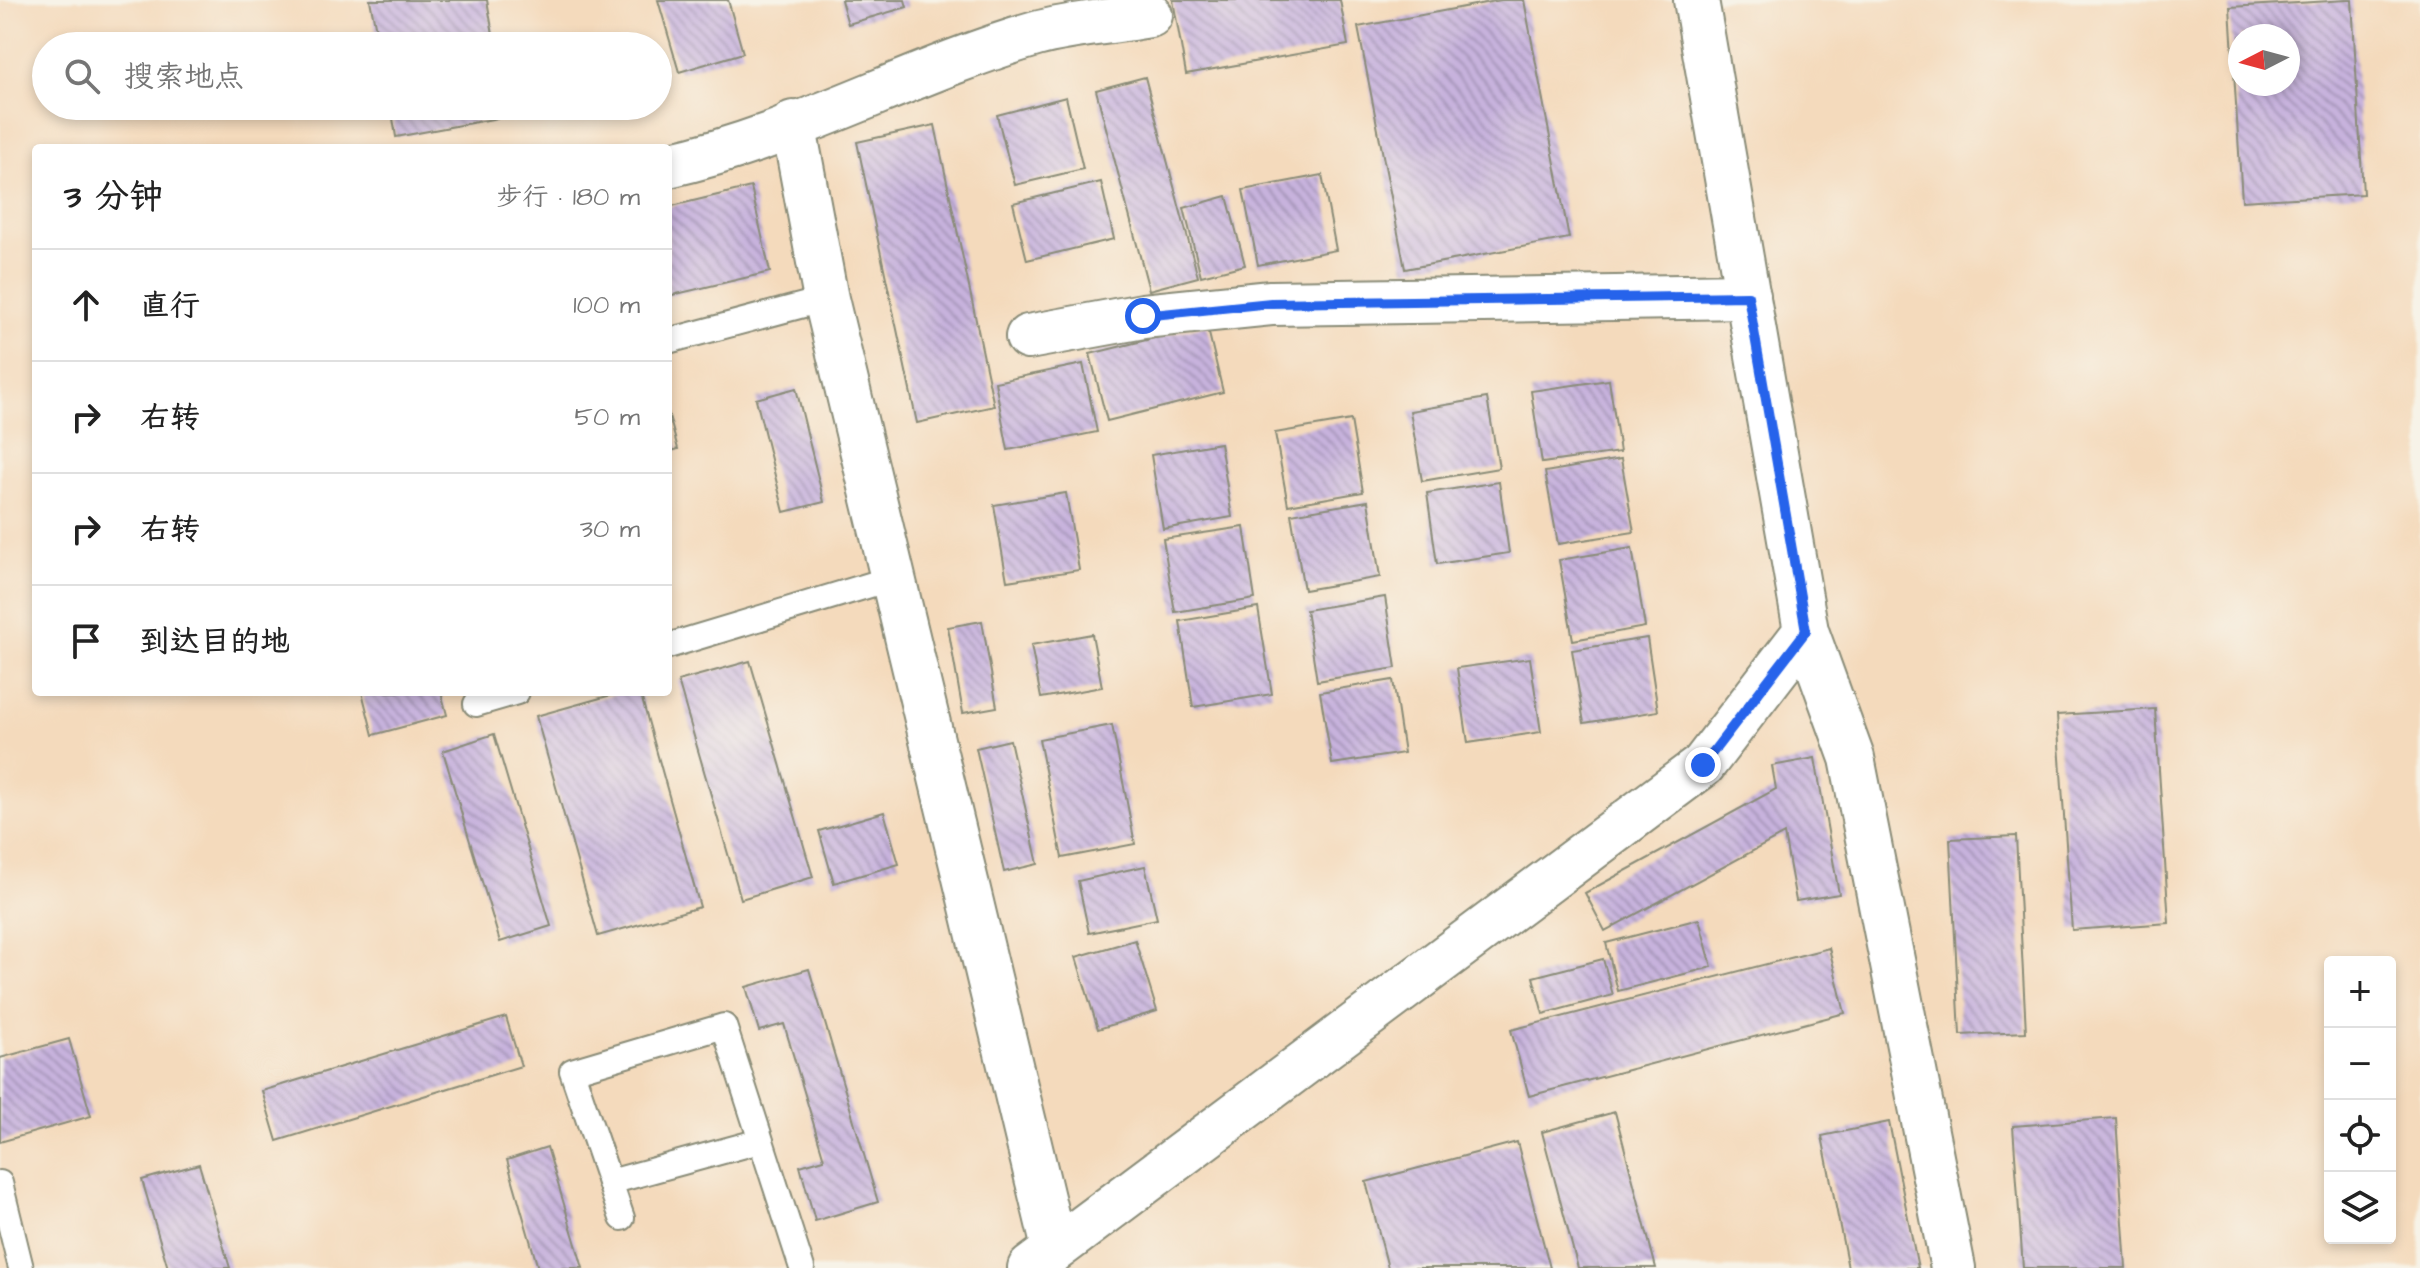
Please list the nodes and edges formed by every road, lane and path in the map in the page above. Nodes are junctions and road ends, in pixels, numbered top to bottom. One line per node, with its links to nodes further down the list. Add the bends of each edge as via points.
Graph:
1 (1696, 0): 5 (street)
2 (1150, 15): 3 (street, via 1037,34)
3 (793, 123): 4 (street, via 731,151); 6 (street)
4 (672, 164)
5 (1748, 296): 7 (street, via 1271,303 1143,316); 10 (street)
6 (826, 299): 8 (lane); 9 (street)
7 (1028, 337)
8 (672, 340)
9 (893, 578): 11 (lane); 18 (street)
10 (1806, 631): 18 (street, via 1703,765); 21 (street, via 1852,758)
11 (672, 645)
12 (503, 696): 13 (lane)
13 (476, 704)
14 (760, 1141): 15 (lane); 15 (lane, via 724,1026 572,1071); 20 (lane)
15 (610, 1182): 17 (lane)
16 (0, 1183): 19 (lane)
17 (622, 1218)
18 (1042, 1258)
19 (21, 1268)
20 (802, 1268)
21 (1953, 1268)

